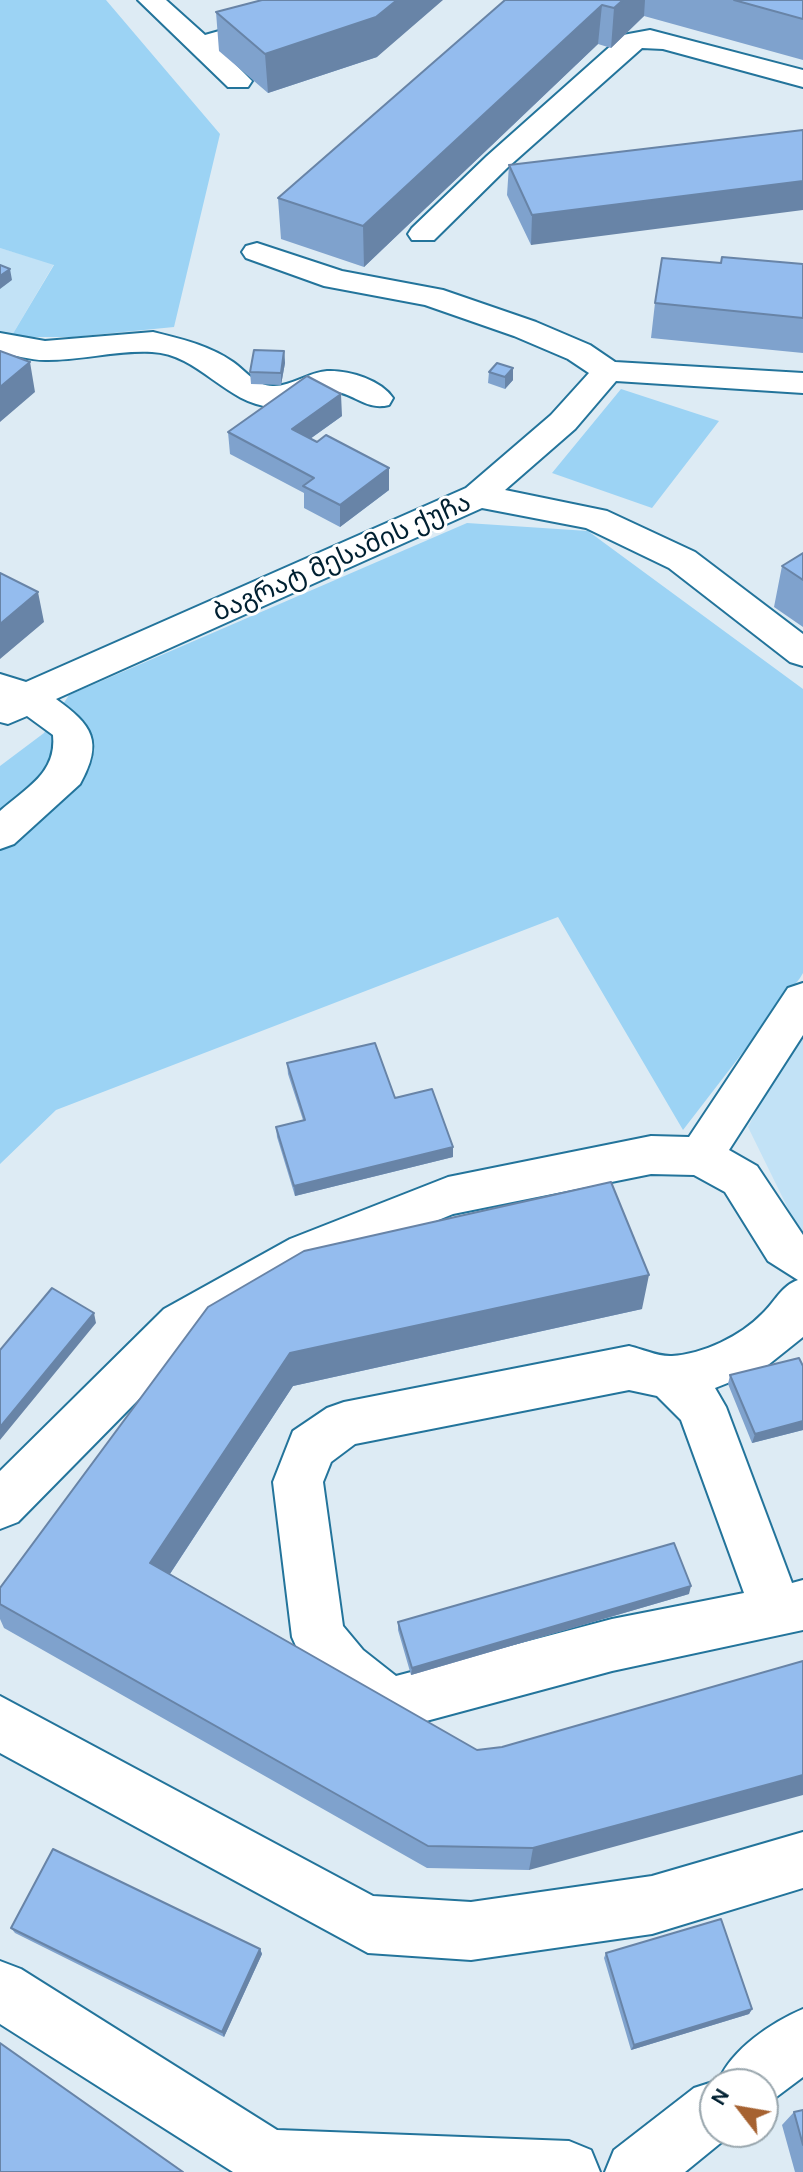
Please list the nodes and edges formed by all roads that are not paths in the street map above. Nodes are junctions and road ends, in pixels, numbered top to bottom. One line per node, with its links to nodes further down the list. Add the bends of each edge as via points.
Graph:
1 (151, 0): 3 (street)
2 (326, 0): 3 (street, via 310,14)
3 (200, 45): 5 (street)
4 (803, 79): 6 (street, via 666,41 633,41)
5 (238, 81)
6 (423, 234)
7 (257, 252): 9 (street, via 335,279 432,297 525,329 579,352)
8 (0, 343): 11 (street, via 45,351 153,342 183,349 220,368 245,389 274,397 328,381 354,385)
9 (607, 371): 10 (street); 12 (street, via 543,439)
10 (803, 383)
11 (377, 398)
12 (478, 496): 13 (street, ბაგრატ მესამის ქუჩა, via 595,519 682,560); 14 (street, ბაგრატ მესამის ქუჩა)
13 (803, 653)
14 (9, 700): 15 (street, via 71,729 74,753 66,774)
15 (0, 834)
16 (803, 1000): 17 (street)
17 (701, 1156): 18 (street, via 741,1179 784,1247); 21 (street, via 651,1155 448,1196 307,1253 181,1324)
18 (803, 1262)
19 (803, 1299): 20 (street, via 788,1325 737,1361)
20 (671, 1378): 22 (street, via 701,1407); 22 (street, via 629,1368 344,1424 311,1447 298,1482 318,1637 344,1669 389,1704 612,1645)
21 (0, 1505)
22 (790, 1608)
23 (0, 1723): 24 (street, via 368,1924 471,1931 652,1905)
24 (803, 1860)
25 (0, 1990): 29 (street)
26 (803, 2039): 27 (street)
27 (767, 2068)
28 (699, 2122): 31 (street)
29 (267, 2166): 30 (street)
30 (569, 2172)
31 (636, 2172)

